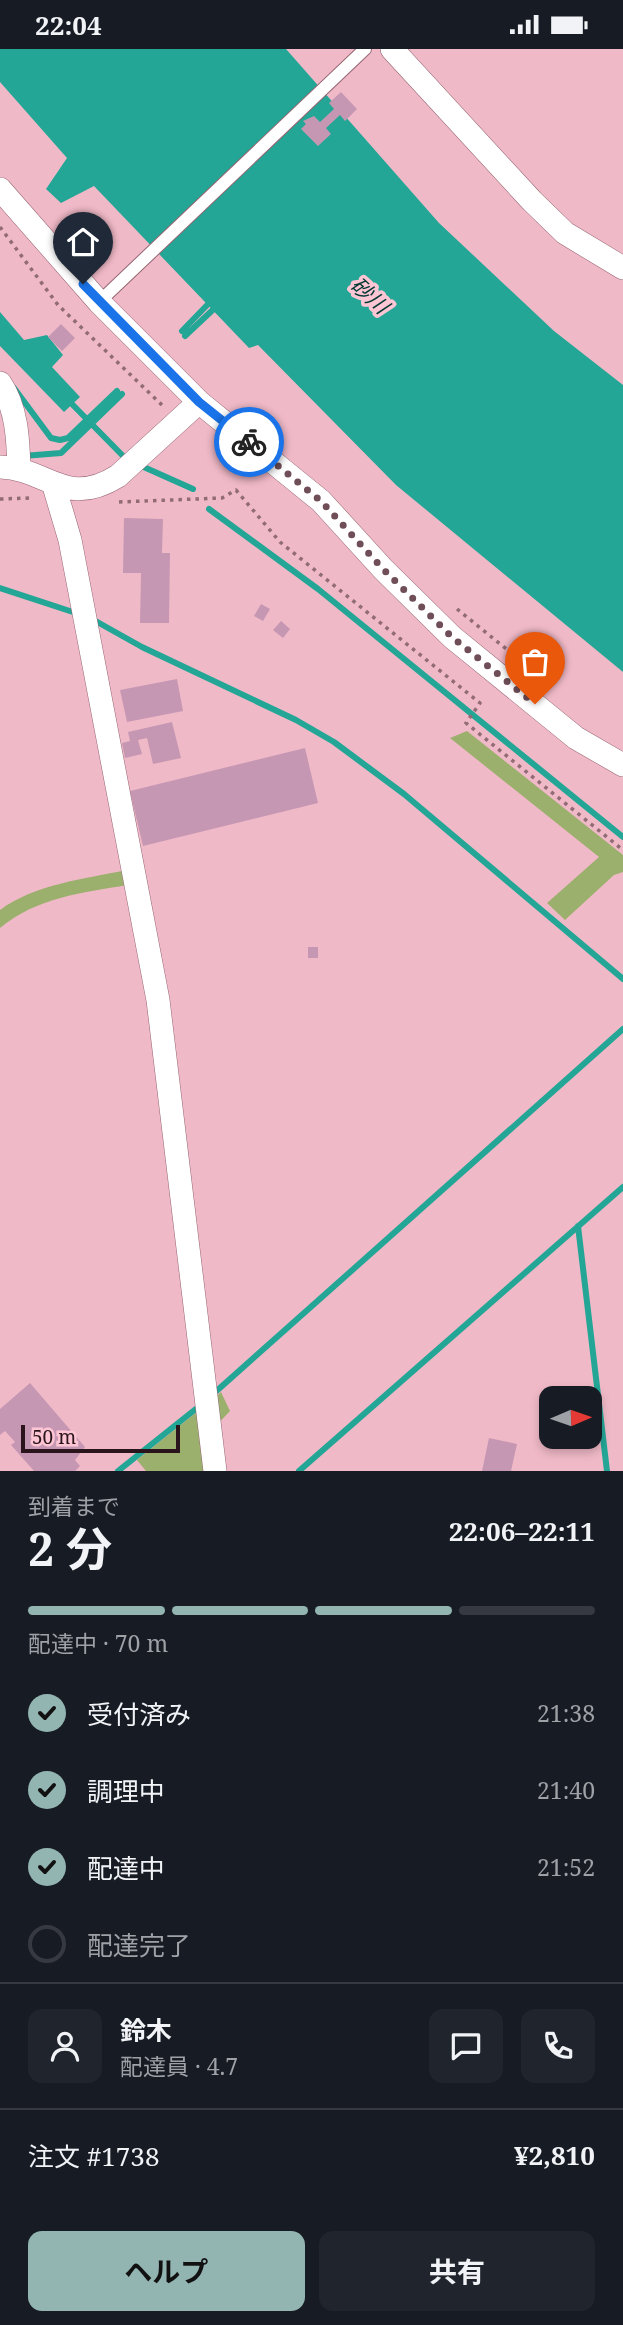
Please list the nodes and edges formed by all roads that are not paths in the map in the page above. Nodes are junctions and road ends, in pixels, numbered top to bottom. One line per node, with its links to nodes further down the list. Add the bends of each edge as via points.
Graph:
1 (392, 49): 4 (street, via 557,225)
2 (364, 50): 5 (lane)
3 (0, 189): 5 (street)
4 (623, 268)
5 (99, 303): 7 (street)
6 (0, 383): 8 (street, via 17,428)
7 (199, 402): 9 (street, via 111,480 77,488); 10 (street, via 321,501 452,637 576,738)
8 (14, 462): 9 (street)
9 (54, 486): 11 (street, via 69,540 158,1000)
10 (623, 765)
11 (215, 1471)

